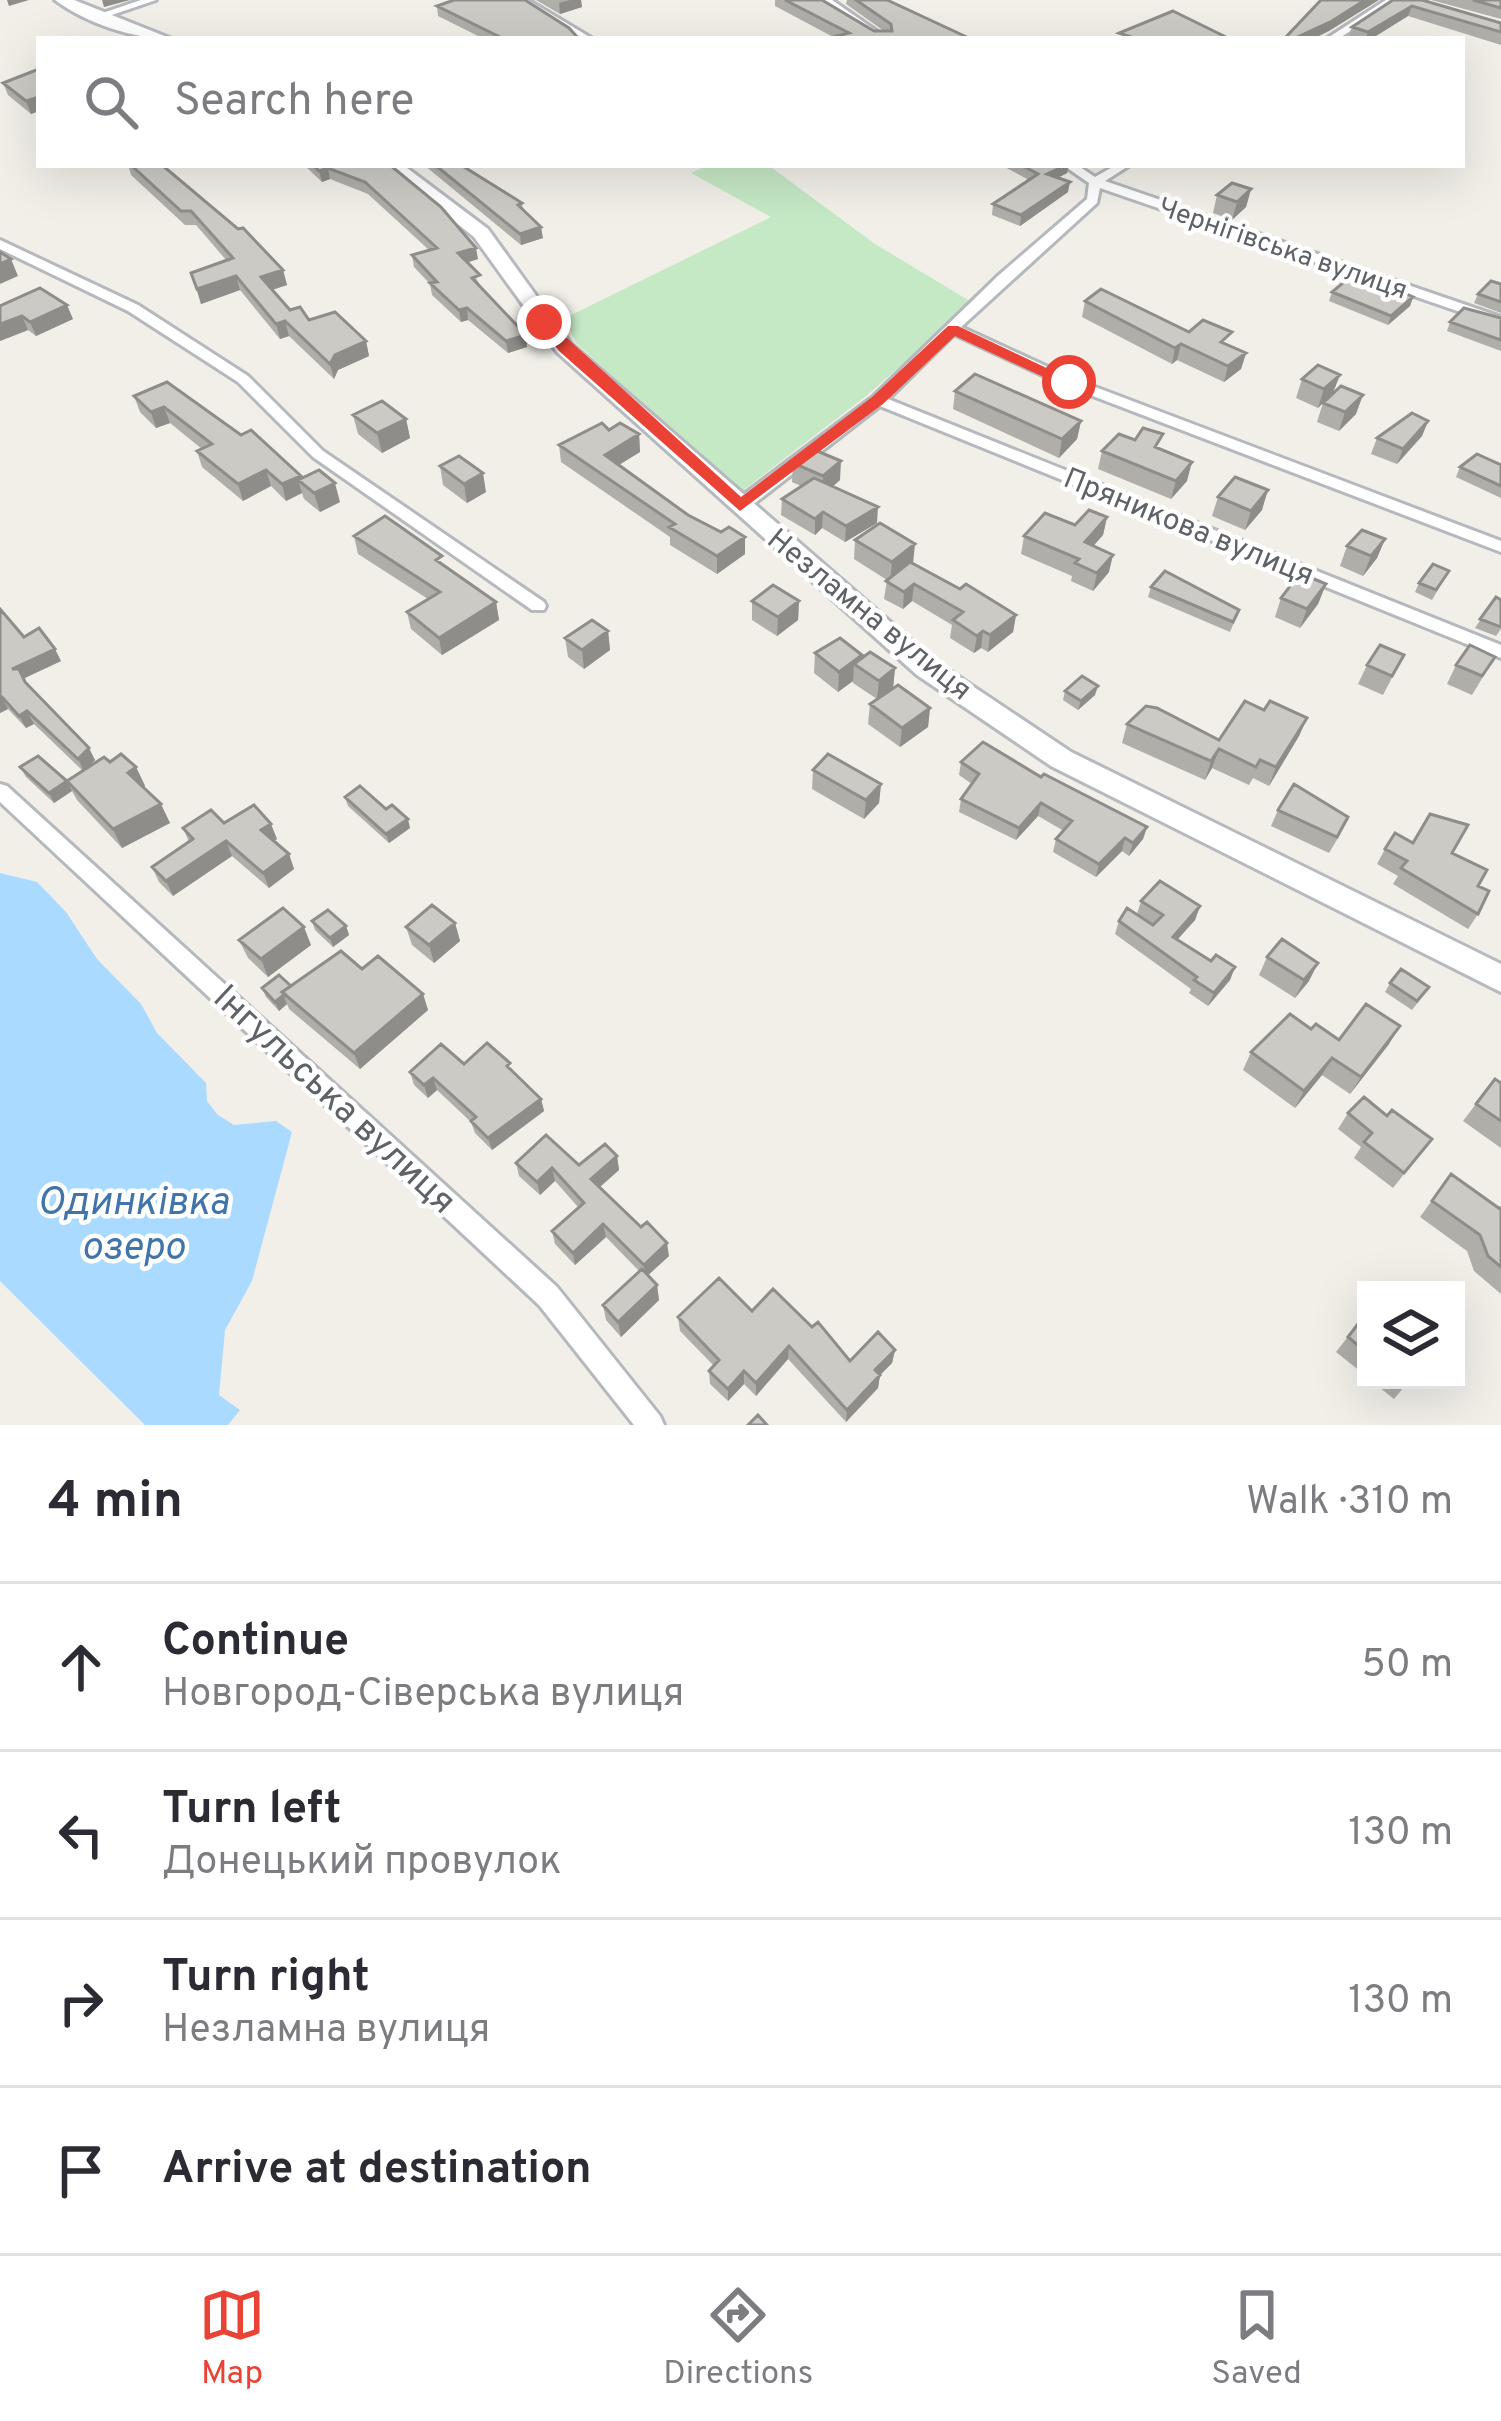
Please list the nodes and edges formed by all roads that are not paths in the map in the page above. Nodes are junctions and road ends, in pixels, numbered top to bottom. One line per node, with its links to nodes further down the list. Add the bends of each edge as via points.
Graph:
1 (62, 0): 6 (street)
2 (151, 0): 6 (street)
3 (521, 0): 8 (street)
4 (825, 0): 9 (street)
5 (1393, 0): 10 (street)
6 (96, 17): 7 (street)
7 (155, 36)
8 (583, 36)
9 (879, 36)
10 (1336, 36)
11 (396, 168): 19 (street, Незламна вулиця, via 481,233 564,348)
12 (1074, 168): 14 (street, Чернігівська вулиця)
13 (1119, 168): 14 (street)
14 (1095, 182): 16 (street, Чернігівська вулиця); 17 (street, via 1093,200)
15 (0, 244): 21 (street, via 133,308 243,379 318,454)
16 (1501, 322)
17 (953, 329): 18 (street); 20 (street, via 1069,382)
18 (878, 400): 19 (street); 22 (street, Пряникова вулиця)
19 (740, 506): 24 (street, Незламна вулиця, via 926,668 1061,760)
20 (1501, 548)
21 (538, 606)
22 (1501, 652)
23 (0, 791): 25 (street, Інгульська вулиця, via 548,1296)
24 (1501, 980)
25 (651, 1425)

